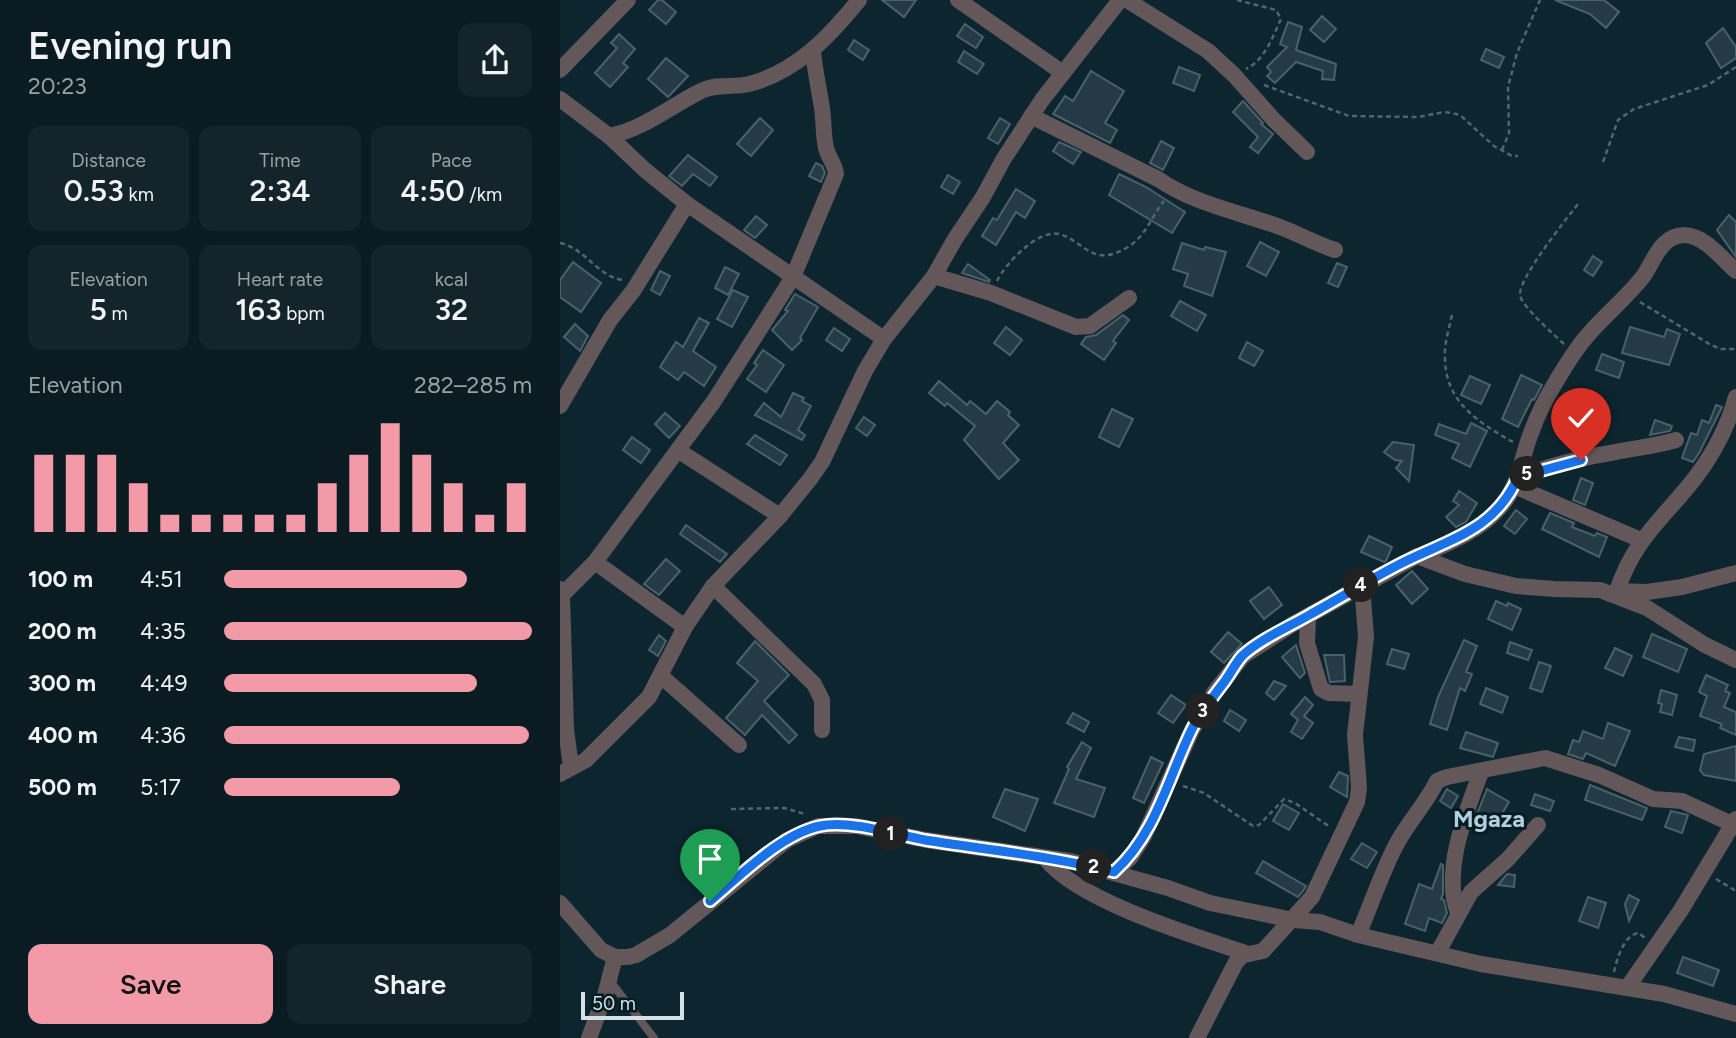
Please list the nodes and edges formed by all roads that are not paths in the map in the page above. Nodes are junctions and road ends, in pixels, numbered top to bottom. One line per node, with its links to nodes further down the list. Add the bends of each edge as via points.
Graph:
1 (628, 0): 7 (street)
2 (859, 0): 6 (street)
3 (958, 0): 8 (street)
4 (1120, 0): 8 (street)
5 (1127, 0): 12 (street, via 1208,51)
6 (813, 52): 11 (street, via 749,84 702,90 647,123); 17 (street, via 824,138 836,174)
7 (560, 70)
8 (1063, 72): 10 (street)
9 (560, 99): 11 (street)
10 (1031, 116): 14 (street, via 1174,190); 16 (street)
11 (609, 136): 13 (street)
12 (1307, 152)
13 (687, 204): 17 (street); 21 (street)
14 (1335, 250)
15 (1736, 271): 25 (street, via 1688,235 1661,247 1645,274 1575,353 1539,415)
16 (934, 276): 18 (street, via 1076,327 1085,327); 19 (street)
17 (793, 277): 19 (street); 24 (street)
18 (1129, 298)
19 (884, 340): 26 (street, via 822,462)
20 (1736, 397): 22 (street)
21 (560, 406)
22 (1733, 421): 27 (street, via 1694,479)
23 (1676, 440): 25 (street, via 1556,465)
24 (679, 451): 26 (street); 29 (street)
25 (1516, 482): 27 (street); 28 (street, via 1500,508 1482,524)
26 (780, 516): 32 (street)
27 (1641, 540): 35 (street)
28 (1420, 556): 31 (street); 33 (street, via 1465,574 1516,586)
29 (596, 562): 34 (street); 37 (street)
30 (1736, 573): 35 (street, via 1670,589)
31 (1362, 585): 36 (street); 40 (street, via 1366,637)
32 (713, 586): 37 (street); 41 (street, via 814,684 822,700)
33 (1600, 590): 35 (street); 38 (street, via 1647,608)
34 (561, 592): 43 (street)
35 (1617, 592)
36 (1308, 616): 40 (street, via 1307,643 1321,689); 48 (street, via 1242,656 1201,713 1144,836)
37 (685, 627): 39 (street)
38 (1736, 660)
39 (661, 676): 42 (street); 43 (street, via 624,724 586,760)
40 (1359, 694): 51 (street, via 1355,806 1312,897)
41 (822, 730)
42 (739, 745)
43 (565, 770)
44 (1481, 772): 45 (street, via 1545,758 1653,799 1686,802); 50 (street, via 1457,849 1453,893); 52 (street, via 1437,781 1396,846)
45 (1734, 822): 57 (street)
46 (1538, 825): 50 (street, via 1471,892)
47 (1045, 858): 48 (street); 54 (street, via 1060,875 1092,894); 55 (street, via 856,827 818,826 787,840 670,935 636,955)
48 (1114, 872): 51 (street, via 1210,903)
49 (560, 903): 55 (street, via 601,950)
50 (1458, 913): 53 (street)
51 (1293, 920): 52 (street, via 1320,922); 54 (street, via 1263,951)
52 (1359, 935): 53 (street)
53 (1438, 953): 57 (street)
54 (1249, 954): 61 (street, via 1236,962)
55 (615, 957): 56 (street)
56 (610, 981): 59 (street); 60 (lane)
57 (1627, 988): 58 (street)
58 (1736, 1014)
59 (589, 1038)
60 (654, 1038)
61 (1197, 1038)

